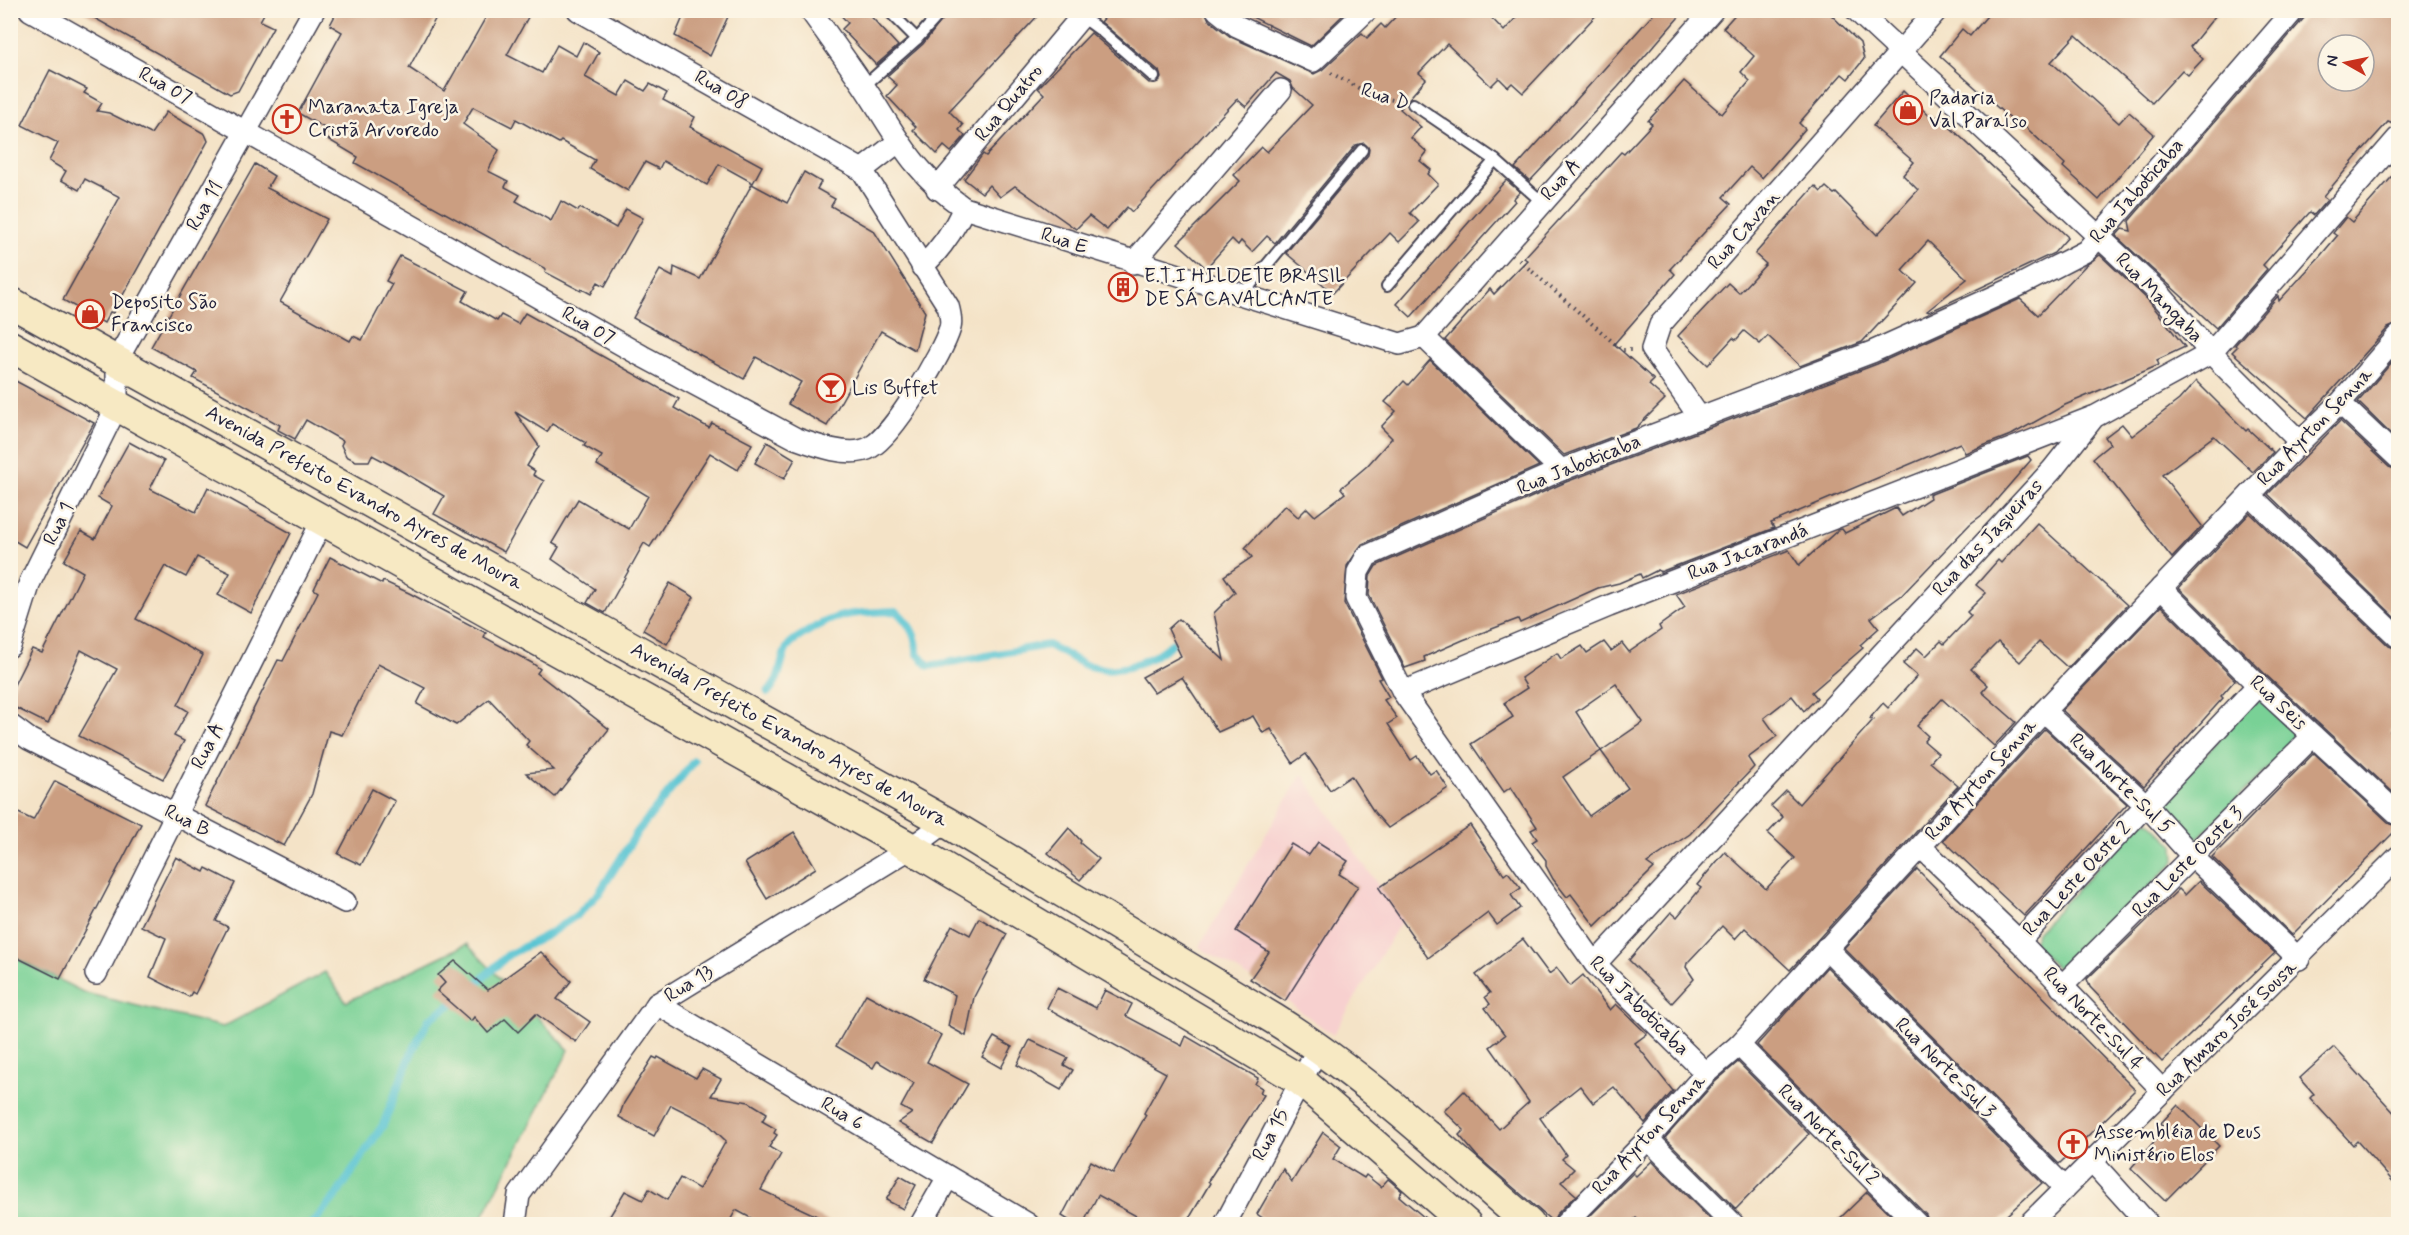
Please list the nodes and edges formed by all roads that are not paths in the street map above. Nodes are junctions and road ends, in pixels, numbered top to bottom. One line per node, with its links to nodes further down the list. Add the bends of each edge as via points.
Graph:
1 (30, 10): 20 (street, Rua 07)
2 (314, 10): 20 (street, Rua 11)
3 (578, 10): 25 (street, Rua 08)
4 (810, 10): 17 (street, Rua E)
5 (888, 10): 14 (lane)
6 (943, 10): 14 (lane)
7 (1367, 10): 12 (street, via 1312,61 1237,26)
8 (1713, 10): 27 (street, Rua A)
9 (1856, 10): 15 (street, Rua Mangaba)
10 (1937, 10): 15 (street, Rua Cavan)
11 (2294, 10): 29 (street, Rua Jaboticaba)
12 (1218, 11)
13 (1077, 14): 16 (lane); 26 (street, Rua Quatro)
14 (917, 39): 17 (lane)
15 (1900, 52): 29 (street, Rua Mangaba); 43 (street, Rua Cavan, via 1660,325 1652,349)
16 (1154, 77)
17 (864, 86): 22 (street, Rua E)
18 (1281, 90): 30 (street)
19 (1413, 104): 24 (lane, Rua D)
20 (247, 132): 31 (street, Rua 07, via 642,356 820,448 871,448 894,424 943,345 951,315); 39 (street, Rua 11)
21 (2398, 138): 38 (street, Rua das Jaqueiras)
22 (898, 142): 25 (street); 26 (street, Rua E)
23 (1362, 150): 33 (lane)
24 (1496, 160): 27 (lane, Rua D); 32 (lane)
25 (862, 170): 31 (street, Rua 07)
26 (937, 189): 28 (street, Rua E)
27 (1542, 202): 36 (street, Rua A)
28 (964, 208): 30 (street, Rua E); 31 (street, via 949,237)
29 (2097, 236): 38 (street, Rua Mangaba, via 2157,291); 43 (street, Rua Jaboticaba, via 2086,251 2018,286 1872,352)
30 (1133, 263): 33 (street, Rua E)
31 (922, 267)
32 (1387, 286)
33 (1242, 295): 36 (street, Rua E, via 1395,343)
34 (10, 302): 39 (street, Avenida Prefeito Evandro Ayres de Moura)
35 (2398, 336): 40 (street, Rua Ayrton Senna)
36 (1415, 340): 46 (street)
37 (10, 346): 41 (street, Avenida Prefeito Evandro Ayres de Moura)
38 (2211, 353): 42 (street, Rua das Jaqueiras); 44 (street, Rua Mangaba)
39 (117, 360): 41 (street, Rua 11); 57 (street, Avenida Prefeito Evandro Ayres de Moura)
40 (2340, 403): 44 (street, Rua Ayrton Senna); 45 (street)
41 (117, 406): 48 (street, Avenida Prefeito Evandro Ayres de Moura); 51 (street, Rua 1, via 30,582)
42 (2094, 417): 53 (street, Rua Jacarandá, via 1609,606); 71 (street, Rua das Jaqueiras, via 2052,470)
43 (1700, 418): 46 (street, Rua Jaboticaba)
44 (2300, 442): 47 (street, Rua Ayrton Senna)
45 (2398, 459)
46 (1560, 470): 53 (street, Rua Jaboticaba, via 1367,556 1358,572 1356,598)
47 (2250, 495): 49 (street, Rua Ayrton Senna); 50 (street)
48 (322, 519): 59 (street, Rua A); 62 (street, Avenida Prefeito Evandro Ayres de Moura)
49 (2161, 588): 52 (street, Rua Seis); 54 (street, Rua Ayrton Senna)
50 (2398, 637)
51 (10, 646)
52 (2258, 685): 56 (street, Rua Seis); 58 (street, Rua Leste Oeste 2)
53 (1403, 692): 71 (street, Rua Jaboticaba)
54 (2044, 711): 58 (street, Rua Norte-Sul 5); 63 (street, Rua Ayrton Senna)
55 (10, 725): 59 (street, Rua B, via 29,739)
56 (2313, 736): 60 (street, Rua Seis); 65 (street, Rua Leste Oeste 3)
57 (891, 792): 61 (street, Avenida Prefeito Evandro Ayres de Moura); 62 (street)
58 (2146, 805): 65 (street, Rua Norte-Sul 5); 68 (street, Rua Leste Oeste 2)
59 (174, 814): 67 (street, Rua B); 72 (street, Rua A)
60 (2398, 814)
61 (946, 822): 64 (street, Rua 13); 76 (street, Avenida Prefeito Evandro Ayres de Moura)
62 (870, 825): 64 (street, Avenida Prefeito Evandro Ayres de Moura)
63 (1921, 847): 68 (street, Rua Norte-Sul 4); 69 (street, Rua Ayrton Senna)
64 (911, 848): 74 (street, Rua 13); 78 (street, Avenida Prefeito Evandro Ayres de Moura)
65 (2193, 857): 70 (street, Rua Norte-Sul 5); 73 (street, Rua Leste Oeste 3)
66 (2398, 858): 70 (street, Rua Amaro José Sousa)
67 (345, 902)
68 (2019, 941): 73 (street, Rua Norte-Sul 4)
69 (1826, 948): 75 (street, Rua Ayrton Senna); 83 (street, Rua Norte-Sul 3)
70 (2299, 959): 79 (street, Rua Amaro José Sousa)
71 (1594, 964): 77 (street, Rua Jaboticaba)
72 (96, 974)
73 (2061, 987): 79 (street, Rua Norte-Sul 4)
74 (657, 1004): 82 (street, Rua 6); 84 (street, Rua 13, via 519,1195)
75 (1739, 1045): 77 (street, Rua Ayrton Senna); 92 (street, Rua Norte-Sul 2)
76 (1319, 1047): 78 (street, Rua 15); 89 (street, Avenida Prefeito Evandro Ayres de Moura)
77 (1706, 1073): 80 (street, Rua Ayrton Senna)
78 (1300, 1080): 87 (street, Rua 15); 88 (street, Avenida Prefeito Evandro Ayres de Moura)
79 (2163, 1091): 81 (street, Rua Amaro José Sousa)
80 (1648, 1138): 90 (street, Rua Ayrton Senna); 91 (street)
81 (2093, 1163): 83 (street, Rua Amaro José Sousa); 94 (street)
82 (948, 1177): 85 (street); 86 (street, Rua 6)
83 (2065, 1188): 93 (street, Rua Amaro José Sousa)
84 (515, 1224)
85 (921, 1224)
86 (1028, 1224)
87 (1225, 1224)
88 (1466, 1224)
89 (1529, 1224)
90 (1565, 1224)
91 (1733, 1224)
92 (1917, 1224)
93 (2029, 1224)
94 (2148, 1224)

